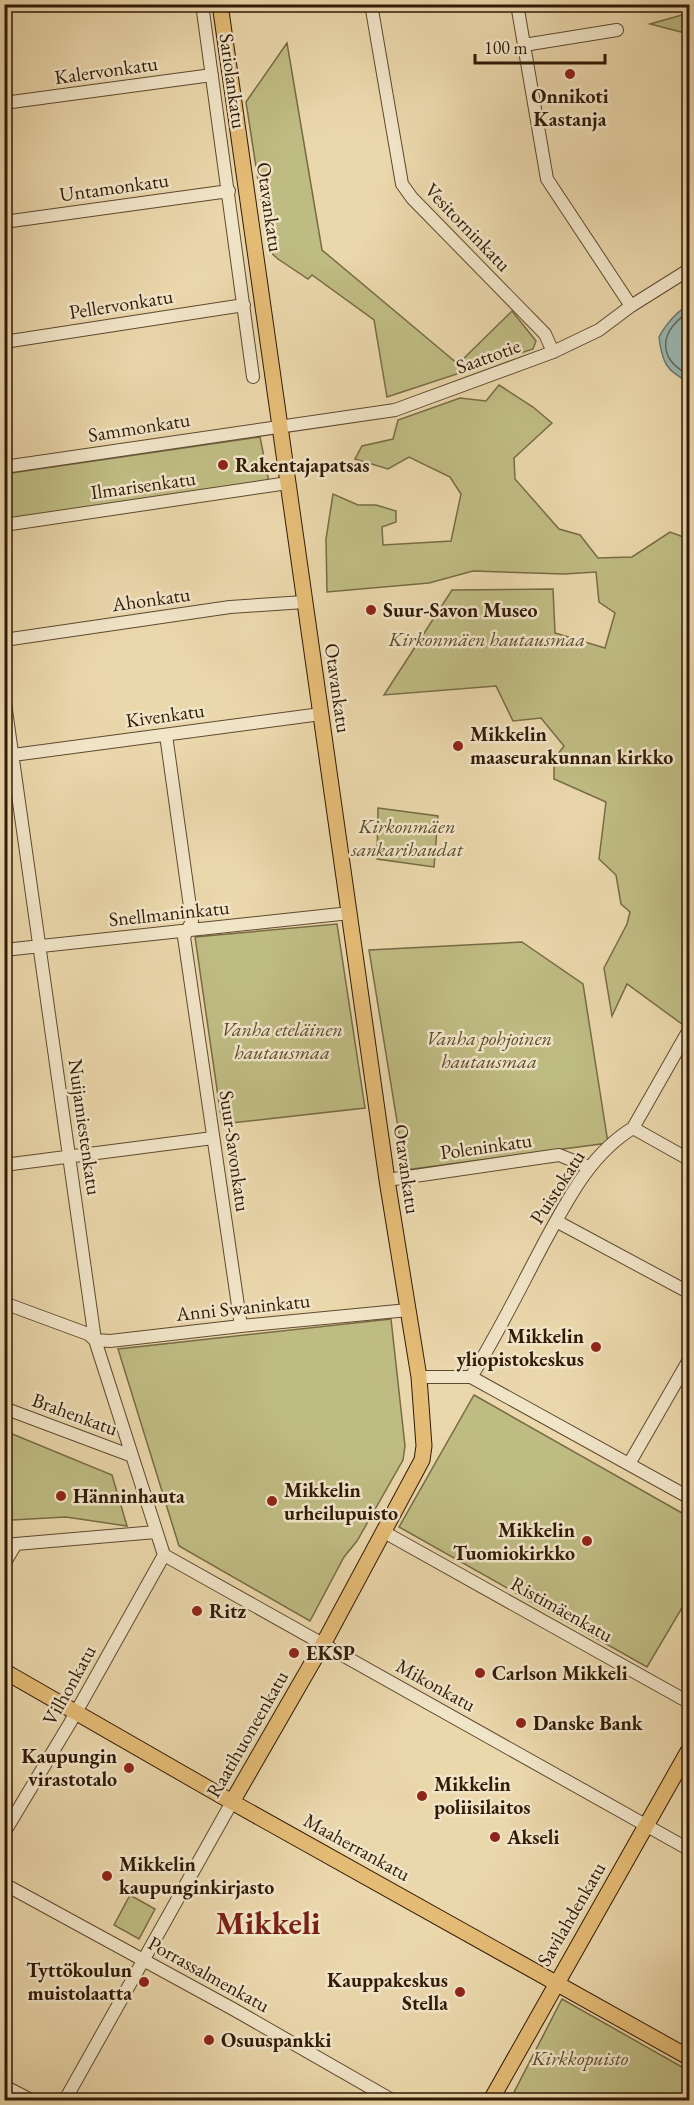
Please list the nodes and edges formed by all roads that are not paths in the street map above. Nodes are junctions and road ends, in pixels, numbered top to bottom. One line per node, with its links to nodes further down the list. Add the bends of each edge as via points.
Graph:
1 (202, 4): 7 (street, Sariolankatu)
2 (220, 4): 17 (main road, Otavankatu)
3 (371, 4): 15 (street, Vesitorninkatu, via 402,184 545,334)
4 (517, 4): 6 (street)
5 (617, 30): 6 (street)
6 (524, 45): 13 (street, via 547,180)
7 (212, 75): 8 (street, Kalervonkatu); 9 (street, Sariolankatu)
8 (4, 103)
9 (229, 191): 10 (street, Untamonkatu); 12 (street, Sariolankatu)
10 (4, 222)
11 (690, 269): 13 (street, Saattotie)
12 (244, 305): 14 (street, Pellervonkatu); 16 (street, Sariolankatu)
13 (631, 306): 15 (street, Saattotie, via 599,330)
14 (4, 342)
15 (553, 352): 17 (street, Saattotie, via 395,410)
16 (253, 378)
17 (279, 426): 18 (street, Sammonkatu); 19 (main road, Otavankatu)
18 (4, 467)
19 (288, 483): 20 (street, Ilmarisenkatu); 21 (main road, Otavankatu)
20 (4, 525)
21 (304, 602): 22 (street, Ahonkatu, via 230,608); 24 (main road, Otavankatu)
22 (4, 640)
23 (4, 696): 26 (street, Nuijamiestenkatu)
24 (321, 714): 25 (street, Kivenkatu); 27 (main road, Otavankatu)
25 (166, 735): 26 (street, Kivenkatu); 28 (street, Suur-Savonkatu, via 192,921)
26 (13, 754): 29 (street, Nuijamiestenkatu)
27 (343, 914): 28 (street, Snellmaninkatu); 38 (main road, Otavankatu)
28 (187, 930): 29 (street, Snellmaninkatu); 33 (street, Suur-Savonkatu, via 184,937)
29 (40, 946): 30 (street, Snellmaninkatu); 34 (street, Nuijamiestenkatu)
30 (4, 950)
31 (690, 1028): 32 (street, Puistokatu)
32 (633, 1128): 35 (street); 37 (street, Puistokatu)
33 (213, 1138): 34 (street); 43 (street, Suur-Savonkatu)
34 (70, 1156): 36 (street); 44 (street, Nuijamiestenkatu)
35 (690, 1160)
36 (4, 1165)
37 (589, 1167): 38 (street, Poleninkatu, via 558,1155); 39 (street, Puistokatu)
38 (387, 1180): 42 (main road, Otavankatu)
39 (556, 1221): 40 (street); 47 (street, Puistokatu)
40 (690, 1293)
41 (4, 1303): 44 (street)
42 (401, 1310): 43 (street, Anni Swaninkatu); 46 (main road, Otavankatu)
43 (241, 1326): 44 (street, Anni Swaninkatu)
44 (95, 1340): 49 (street, Nuijamiestenkatu)
45 (690, 1358): 50 (street)
46 (419, 1377): 47 (street); 53 (main road, Raatihuoneenkatu, via 422,1460)
47 (471, 1377): 50 (street)
48 (4, 1408): 49 (street, Brahenkatu)
49 (132, 1456): 52 (street, Nuijamiestenkatu)
50 (629, 1464): 51 (street)
51 (690, 1498)
52 (156, 1532): 54 (street); 55 (street, Nuijamiestenkatu)
53 (384, 1532): 57 (main road, Raatihuoneenkatu); 59 (street, Ristimäenkatu)
54 (10, 1544): 56 (street)
55 (164, 1555): 57 (street, Mikonkatu); 60 (street, Vilhonkatu)
56 (4, 1564)
57 (322, 1644): 62 (main road, Raatihuoneenkatu); 63 (street, Mikonkatu)
58 (4, 1671): 60 (main road, Maaherrankatu)
59 (690, 1703)
60 (77, 1711): 62 (main road, Maaherrankatu); 64 (street, Vilhonkatu)
61 (690, 1748): 63 (main road, Savilahdenkatu)
62 (232, 1802): 67 (street, Raatihuoneenkatu); 68 (main road, Maaherrankatu)
63 (646, 1825): 65 (street, Mikonkatu); 68 (main road, Savilahdenkatu)
64 (4, 1833)
65 (690, 1850)
66 (4, 1884): 67 (street, Porrassalmenkatu)
67 (142, 1959): 72 (street, Raatihuoneenkatu); 73 (street, Porrassalmenkatu)
68 (556, 1983): 69 (main road, Maaherrankatu); 74 (main road, Savilahdenkatu)
69 (690, 2058)
70 (4, 2086): 71 (street)
71 (31, 2100)
72 (65, 2100)
73 (392, 2100)
74 (491, 2100)

